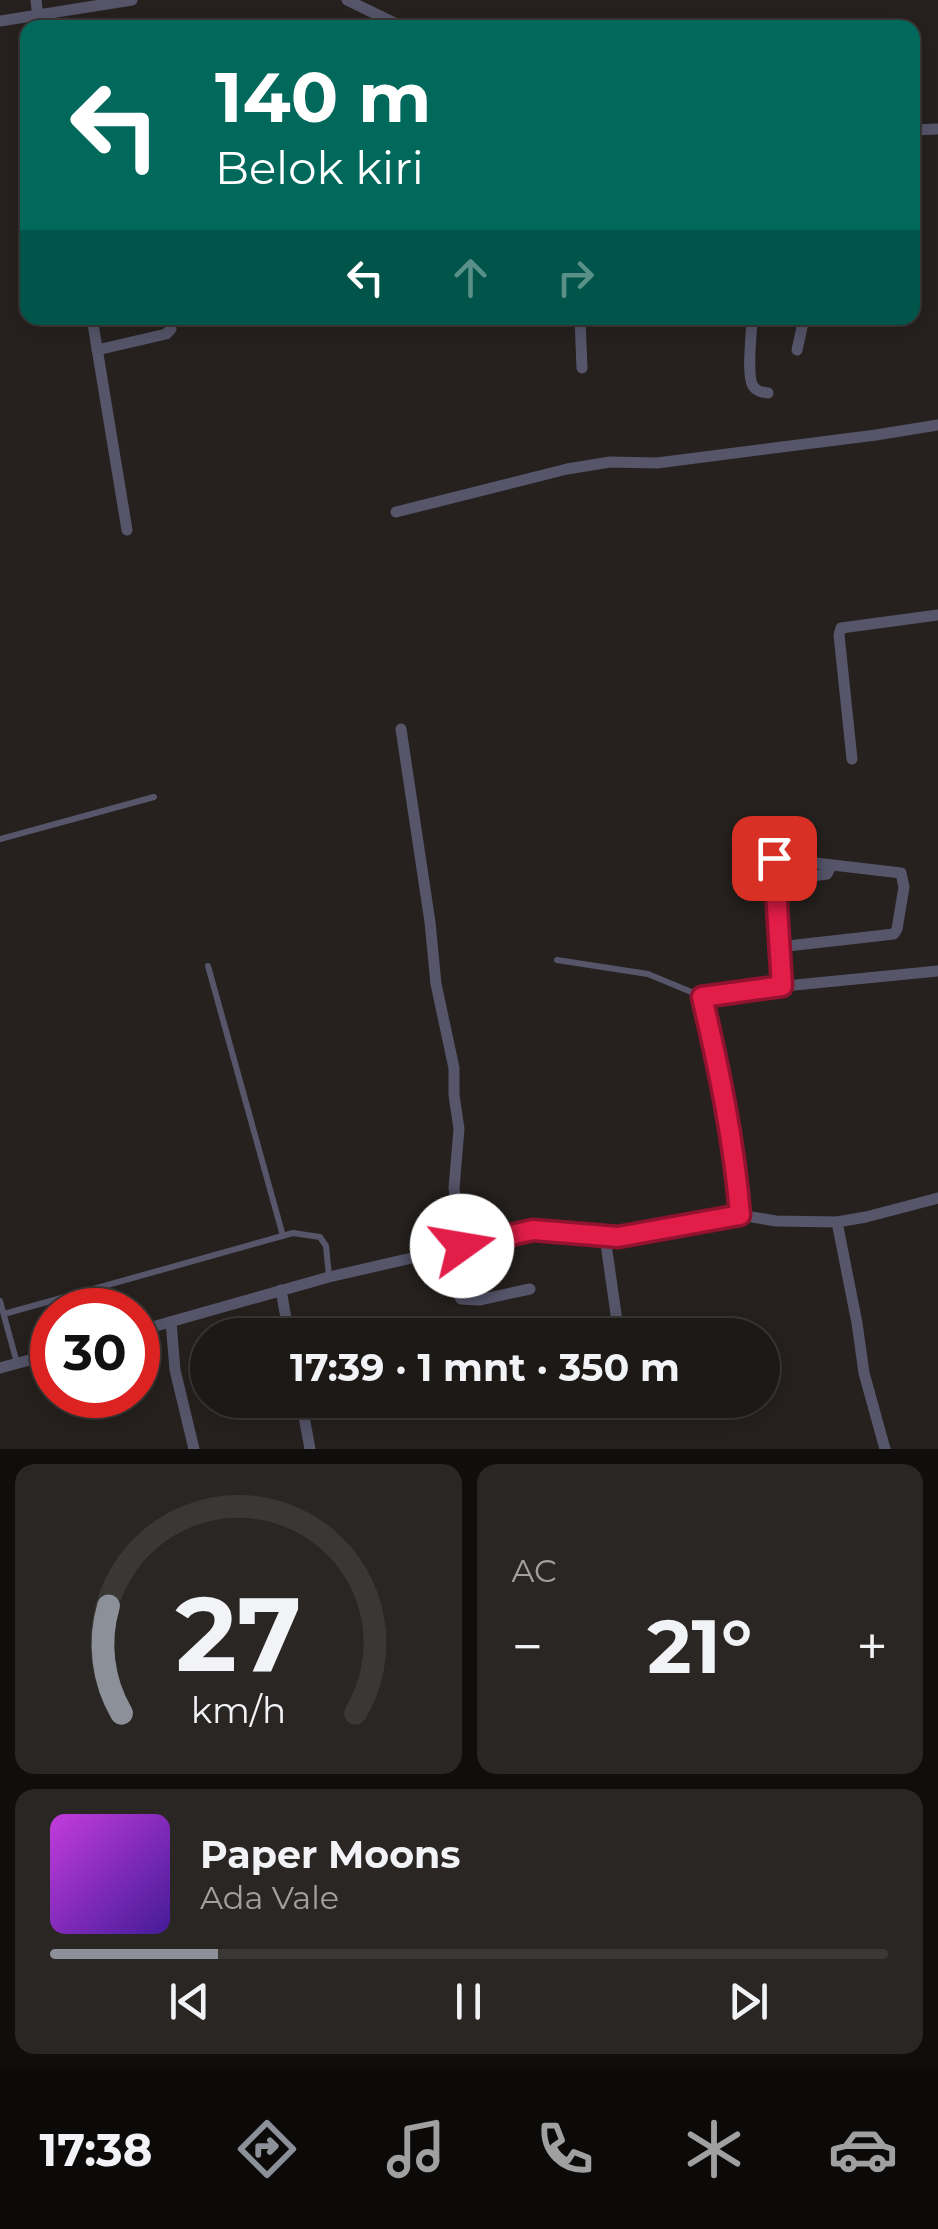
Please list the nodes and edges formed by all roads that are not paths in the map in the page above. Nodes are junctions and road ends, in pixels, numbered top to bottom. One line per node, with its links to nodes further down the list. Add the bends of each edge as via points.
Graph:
1 (132, 0): 3 (street)
2 (347, 0): 4 (street)
3 (47, 20)
4 (388, 20)
5 (93, 325): 10 (street)
6 (171, 325): 10 (street, via 166,334)
7 (580, 325): 12 (street)
8 (752, 325): 13 (street, via 753,386)
9 (803, 325): 11 (street)
10 (97, 350): 16 (street)
11 (798, 350)
12 (582, 368)
13 (768, 393)
14 (938, 425): 15 (street, via 656,463 610,462)
15 (396, 512)
16 (127, 530)
17 (938, 616): 19 (street, via 841,628)
18 (401, 729): 37 (street, via 454,1068 454,1188)
19 (852, 759)
20 (154, 797): 21 (lane)
21 (0, 840)
22 (746, 853): 23 (street)
23 (774, 858): 24 (street); 25 (street)
24 (832, 866): 25 (street, via 826,874); 26 (street, via 901,873 894,934)
25 (774, 881): 26 (street)
26 (779, 947): 30 (street)
27 (557, 960): 31 (lane, via 648,974)
28 (208, 966): 35 (lane)
29 (938, 972): 30 (street)
30 (782, 986): 31 (street)
31 (702, 997): 33 (street, via 736,1158)
32 (938, 1198): 34 (street)
33 (740, 1215): 34 (street); 36 (street)
34 (837, 1222): 54 (street)
35 (282, 1236): 39 (lane, via 320,1237); 43 (lane)
36 (606, 1236): 37 (street, via 533,1230); 45 (street)
37 (462, 1246): 38 (street)
38 (434, 1252): 39 (street); 40 (street, via 461,1299)
39 (329, 1278): 41 (street)
40 (530, 1288)
41 (281, 1290): 44 (street); 46 (street)
42 (0, 1301): 43 (lane)
43 (4, 1314): 49 (lane)
44 (286, 1318)
45 (617, 1318)
46 (171, 1322): 47 (street); 52 (street)
47 (160, 1325)
48 (30, 1360): 49 (street)
49 (17, 1364): 50 (street)
50 (0, 1368)
51 (304, 1418): 53 (street)
52 (194, 1449)
53 (310, 1449)
54 (885, 1449)

